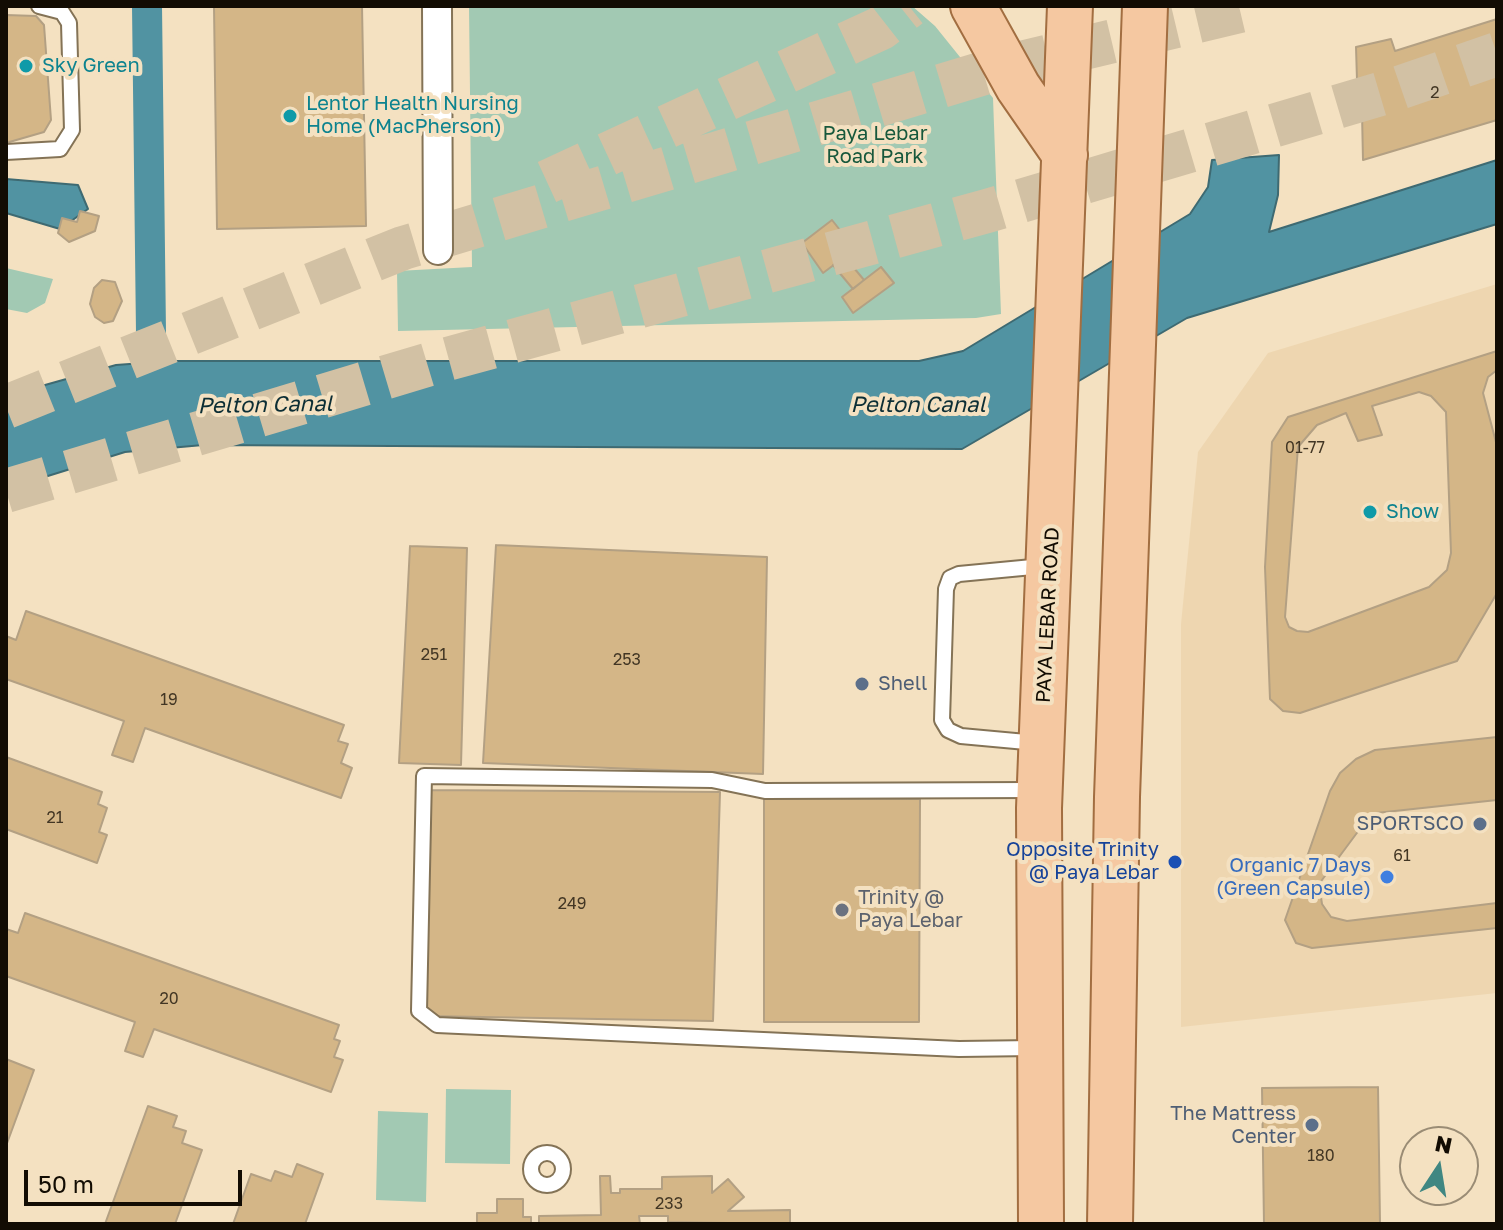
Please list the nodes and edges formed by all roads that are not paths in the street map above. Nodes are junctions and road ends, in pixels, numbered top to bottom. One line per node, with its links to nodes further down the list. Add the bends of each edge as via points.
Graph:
1 (39, 6): 7 (lane, via 62,12 69,23 72,130 60,149)
2 (437, 6): 9 (street)
3 (973, 6): 8 (main road, via 1018,87)
4 (1070, 6): 8 (main road, PAYA LEBAR ROAD)
5 (1178, 6): 6 (main road)
6 (1145, 24): 15 (main road, via 1117,797)
7 (6, 152)
8 (1065, 155): 10 (main road, PAYA LEBAR ROAD)
9 (438, 250)
10 (1051, 565): 11 (main road, PAYA LEBAR ROAD); 11 (lane, via 959,574 950,578 946,589 942,720 948,730 961,736)
11 (1042, 743): 12 (main road, PAYA LEBAR ROAD)
12 (1040, 790): 13 (main road, PAYA LEBAR ROAD); 13 (lane, via 765,791 712,780 424,776 419,1011 437,1025 959,1049)
13 (1038, 1048): 14 (main road, PAYA LEBAR ROAD)
14 (1041, 1224)
15 (1110, 1224)

